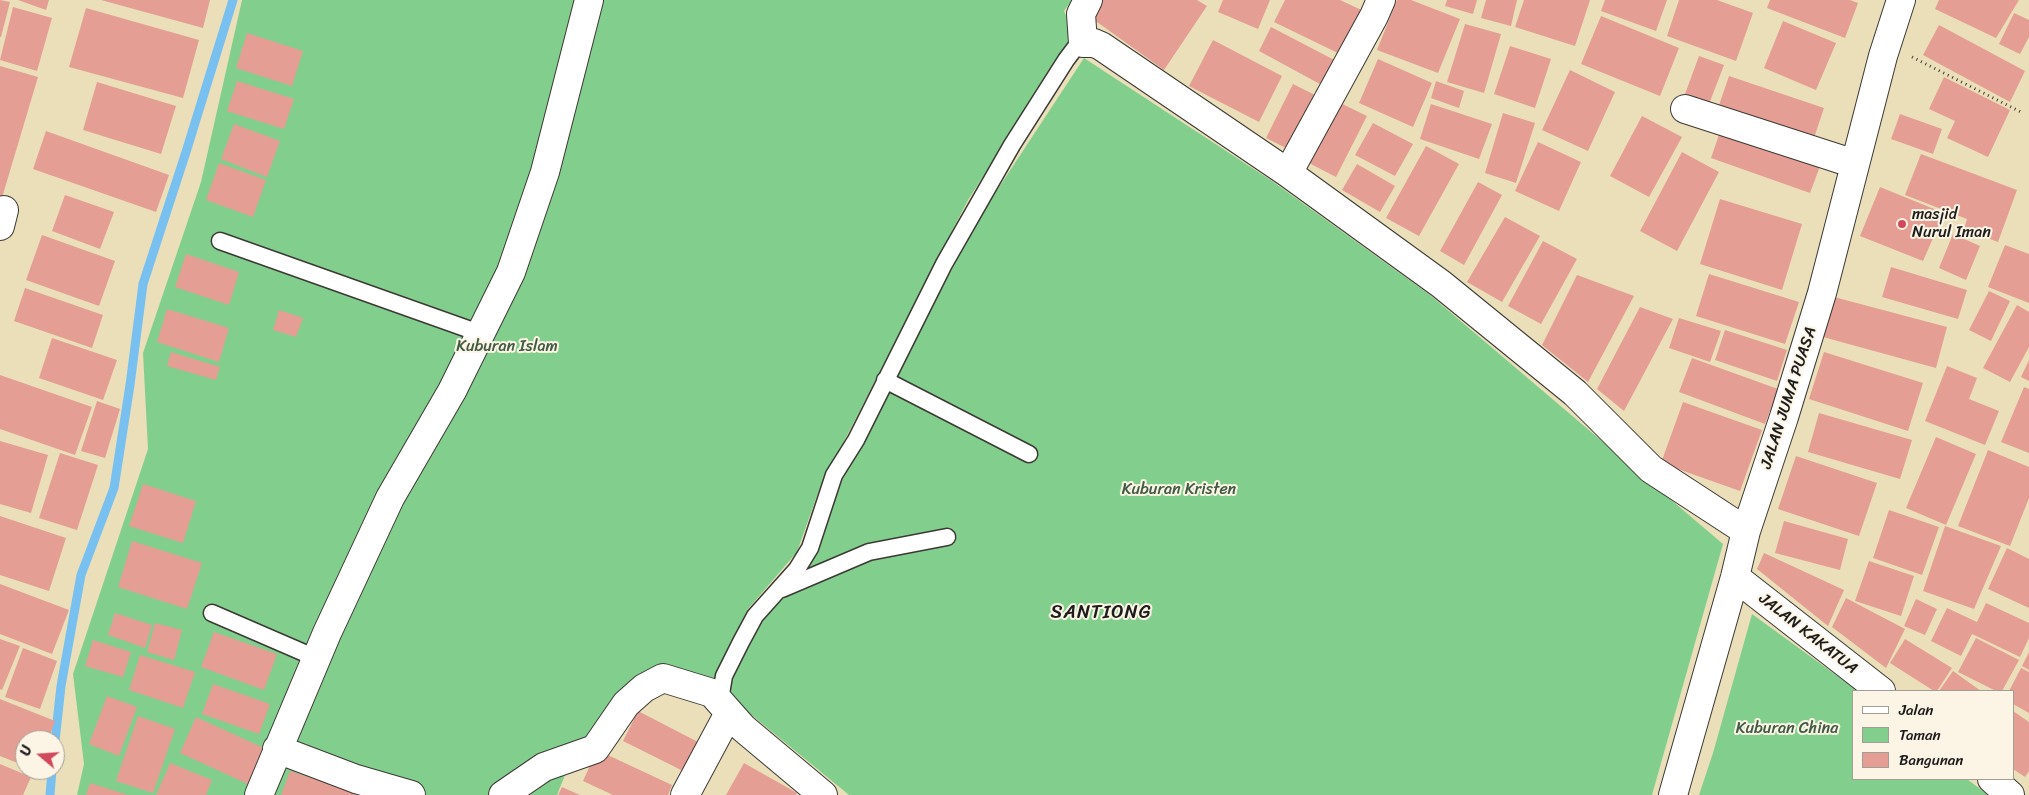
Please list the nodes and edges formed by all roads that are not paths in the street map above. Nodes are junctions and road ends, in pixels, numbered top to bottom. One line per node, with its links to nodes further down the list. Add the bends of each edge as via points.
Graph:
1 (589, 0): 10 (street, via 545,172 511,272)
2 (1088, 0): 5 (street, via 1081,14)
3 (1381, 0): 8 (street)
4 (1901, 0): 7 (street, JALAN JUMA PUASA)
5 (1083, 43): 8 (street, via 1101,46); 11 (lane, via 1066,60 1012,145 944,264)
6 (1685, 108): 7 (street)
7 (1855, 164): 13 (street, JALAN JUMA PUASA, via 1822,293)
8 (1288, 173): 13 (street, via 1448,290 1575,393 1651,468)
9 (220, 241): 10 (lane)
10 (482, 334): 18 (street, via 390,498)
11 (885, 380): 12 (lane); 16 (lane, via 856,440 834,475 810,548 797,569)
12 (1029, 454)
13 (1746, 531): 15 (street, JALAN JUMA PUASA)
14 (947, 537): 16 (lane, via 869,552)
15 (1735, 577): 19 (street, JALAN KAKATUA); 28 (street, JALAN JUMA PUASA)
16 (774, 593): 20 (lane, via 755,616 724,676)
17 (212, 613): 18 (lane)
18 (316, 658): 21 (street)
19 (1880, 690)
20 (725, 708): 25 (street, via 712,693 663,678 644,688 626,704 595,749 544,767); 26 (street); 27 (street, via 743,728)
21 (277, 749): 23 (street); 24 (street, via 356,779)
22 (1993, 780): 29 (street)
23 (259, 795)
24 (411, 795)
25 (503, 795)
26 (685, 795)
27 (824, 795)
28 (1673, 795)
29 (2010, 795)

